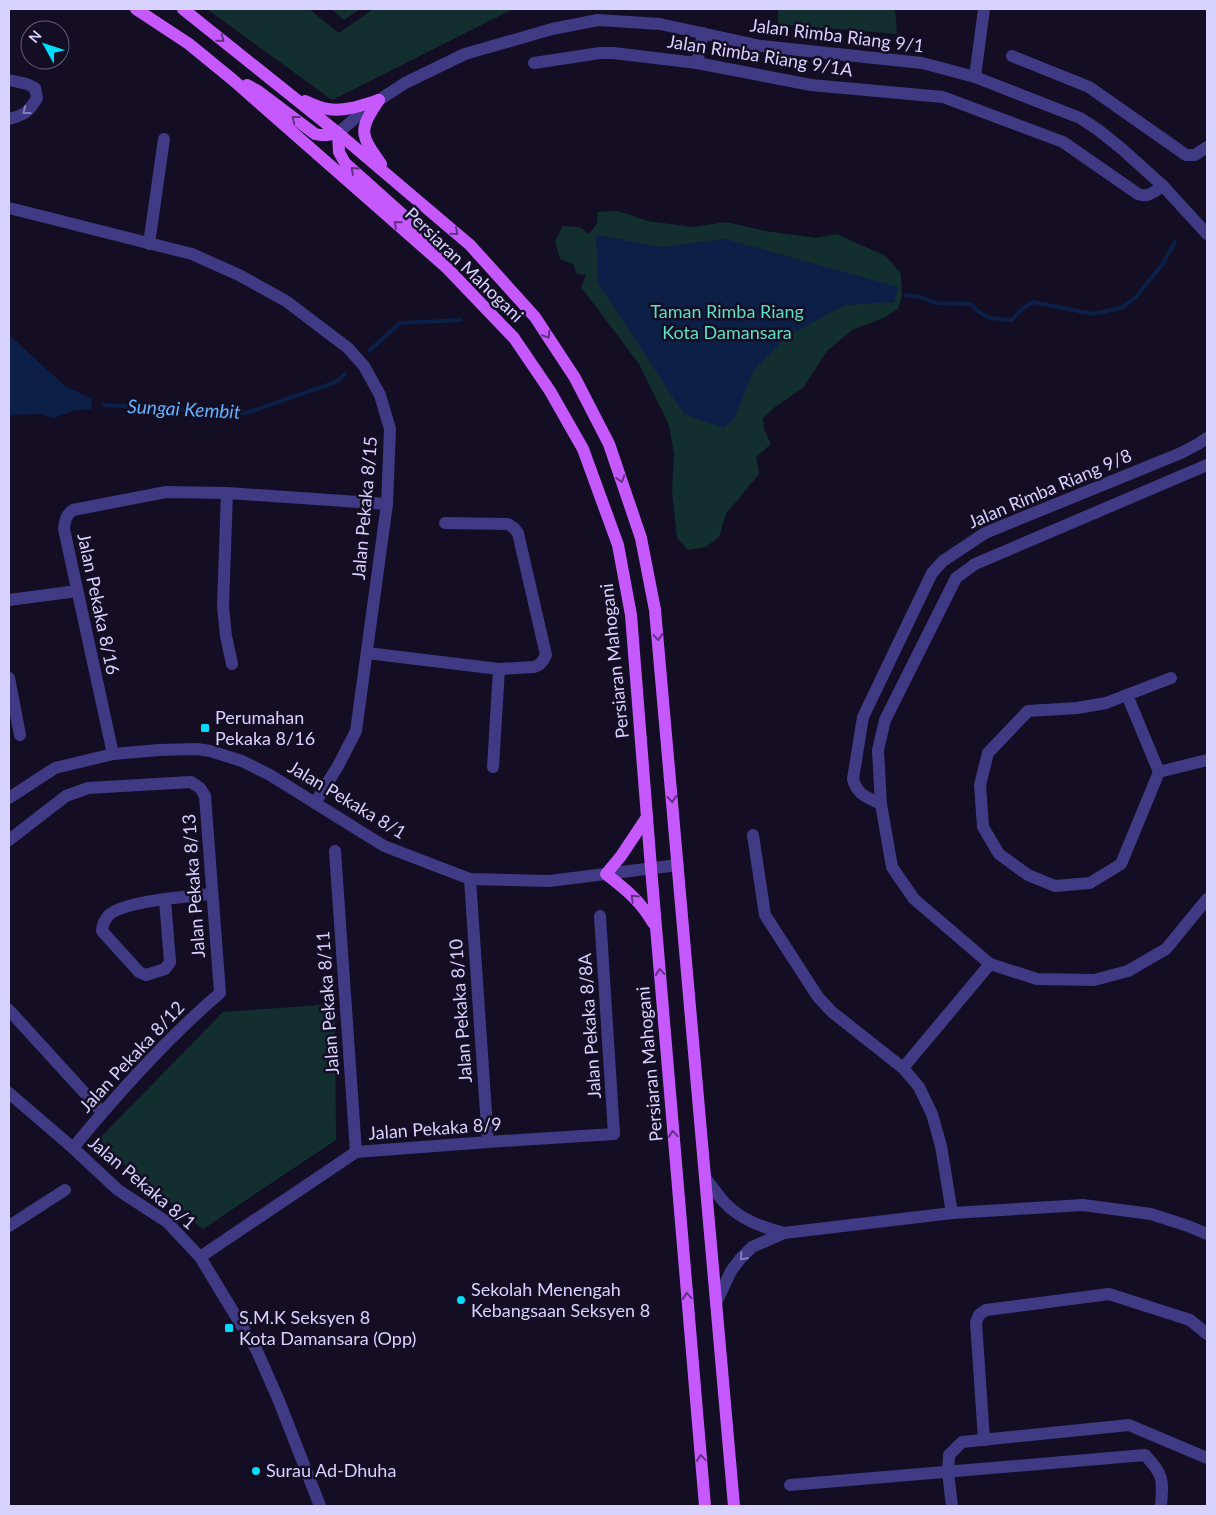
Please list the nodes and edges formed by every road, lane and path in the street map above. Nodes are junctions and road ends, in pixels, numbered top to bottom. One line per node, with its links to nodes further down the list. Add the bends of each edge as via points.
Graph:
1 (136, 9): 10 (main road, Persiaran Mahogani, via 189,44)
2 (183, 9): 11 (main road, Persiaran Mahogani, one-way to 11)
3 (984, 9): 8 (street)
4 (703, 33): 6 (street); 8 (street, Jalan Rimba Riang 9/1, via 761,46 922,63); 12 (street, Jalan Rimba Riang 9/1, via 660,24 598,20 552,29 465,54 405,83)
5 (1012, 56): 16 (street, via 1089,87 1186,155 1195,155)
6 (697, 63): 7 (street, Jalan Rimba Riang 9/1A, via 600,53); 18 (street, Jalan Rimba Riang 9/1A, via 811,85 943,97 1063,142 1138,194 1148,195)
7 (534, 64)
8 (975, 76): 18 (street, Jalan Rimba Riang 9/1, via 1080,118 1122,149)
9 (9, 80): 13 (street, one-way to 13, via 35,88 37,98 23,115)
10 (233, 80): 14 (main road, one-way to 10, via 329,136 315,134 258,91); 22 (main road, Persiaran Mahogani, one-way to 10)
11 (289, 94): 12 (main road, via 328,109 355,107); 14 (main road, Persiaran Mahogani)
12 (379, 100): 14 (street); 17 (main road, via 367,119 364,138)
13 (9, 119)
14 (338, 132): 17 (main road, Persiaran Mahogani); 22 (main road, one-way to 14, via 432,241 345,163 338,152)
15 (164, 139): 21 (street)
16 (1207, 147)
17 (390, 177): 48 (main road, Persiaran Mahogani, one-way to 48, via 470,245 535,316 575,378 610,444 641,538 655,610)
18 (1163, 186): 20 (street, Jalan Rimba Riang 9/1)
19 (9, 208): 21 (street, Jalan Pekaka 8/15)
20 (1207, 234)
21 (149, 244): 26 (street, Jalan Pekaka 8/15, via 192,254 239,275 286,301 348,348 364,366 380,395 390,429)
22 (447, 268): 44 (main road, Persiaran Mahogani, via 514,338 550,391 583,449 612,528 632,615)
23 (1207, 438): 43 (street, Jalan Rimba Riang 9/8, via 1181,453 985,533 943,561 932,573 863,717 853,779 859,792)
24 (1207, 465): 43 (street, via 975,564 956,578 885,720 878,750)
25 (227, 493): 26 (street, Jalan Pekaka 8/16); 28 (street, Jalan Pekaka 8/16, via 166,492 73,510 68,514 64,529); 31 (street, via 223,606)
26 (387, 504): 30 (street, Jalan Pekaka 8/15)
27 (446, 523): 32 (street, via 508,524 518,533 546,655 543,662 534,667)
28 (77, 590): 29 (street); 37 (street, Jalan Pekaka 8/16)
29 (9, 600)
30 (367, 653): 32 (street); 42 (street, Jalan Pekaka 8/15, via 356,732)
31 (232, 664)
32 (499, 669): 39 (street)
33 (9, 678): 36 (street)
34 (1171, 678): 35 (street)
35 (1127, 695): 40 (street); 40 (street, via 1077,708 1028,711 988,753 980,784 983,827 999,854 1028,875 1055,886 1090,883 1121,864)
36 (20, 735)
37 (113, 754): 41 (street, Jalan Pekaka 8/1, via 55,768); 42 (street, Jalan Pekaka 8/1, via 184,748 210,751 242,761)
38 (1207, 760): 40 (street)
39 (493, 767)
40 (1159, 772)
41 (9, 798)
42 (315, 803): 51 (street, Jalan Pekaka 8/1, via 384,846)
43 (881, 804): 57 (street, via 892,867 914,899)
44 (647, 817): 49 (main road, Persiaran Mahogani); 50 (main road)
45 (753, 835): 60 (street, via 765,915 818,997 832,1012)
46 (9, 840): 52 (street, Jalan Pekaka 8/13, via 66,796 88,788 191,782 205,796)
47 (335, 851): 66 (street, Jalan Pekaka 8/11)
48 (678, 865): 49 (street, Jalan Pekaka 8/1); 67 (main road, Persiaran Mahogani)
49 (651, 868): 50 (street, Jalan Pekaka 8/1); 56 (main road, Persiaran Mahogani)
50 (606, 874): 51 (street, Jalan Pekaka 8/1, via 549,881); 56 (main road, one-way to 50, via 635,898)
51 (470, 879): 64 (street, Jalan Pekaka 8/10)
52 (212, 894): 54 (street); 58 (street, Jalan Pekaka 8/13)
53 (1207, 899): 57 (street, via 1166,949 1128,971 1094,980 1037,979)
54 (166, 900): 54 (street, via 128,906 109,915 102,924 102,931 139,972 146,975 166,969 170,962)
55 (600, 916): 63 (street, Jalan Pekaka 8/8A)
56 (656, 928): 81 (main road, Persiaran Mahogani, one-way to 56)
57 (990, 964): 60 (street)
58 (220, 993): 62 (street, Jalan Pekaka 8/12, via 174,1034)
59 (9, 1010): 62 (street)
60 (903, 1068): 69 (street, via 919,1087 932,1114)
61 (9, 1093): 65 (street, Jalan Pekaka 8/1)
62 (102, 1112): 65 (street, Jalan Pekaka 8/12)
63 (614, 1134): 64 (street, Jalan Pekaka 8/9)
64 (488, 1142): 66 (street, Jalan Pekaka 8/9)
65 (73, 1148): 73 (street, Jalan Pekaka 8/1, via 118,1190 167,1222)
66 (356, 1152): 73 (street, Jalan Pekaka 8/9)
67 (705, 1178): 71 (street, via 724,1203 739,1216); 74 (main road, Persiaran Mahogani)
68 (65, 1190): 70 (street)
69 (952, 1213): 71 (street); 72 (street, via 1083,1205 1151,1214)
70 (9, 1226)
71 (784, 1233): 74 (street, one-way to 74, via 752,1247 746,1253 731,1271)
72 (1207, 1234)
73 (200, 1257): 80 (street, Jalan Pekaka 8/1, via 256,1351)
74 (716, 1303): 82 (main road, Persiaran Mahogani)
75 (1207, 1334): 76 (street, via 1190,1320 1109,1294 986,1310 976,1322)
76 (984, 1440): 77 (street, via 1129,1425); 78 (street, via 962,1442 949,1455)
77 (1207, 1458)
78 (948, 1472): 79 (street); 83 (street); 84 (street, via 1145,1455 1158,1468 1163,1483)
79 (790, 1485)
80 (320, 1506)
81 (705, 1506)
82 (734, 1506)
83 (952, 1506)
84 (1161, 1506)

